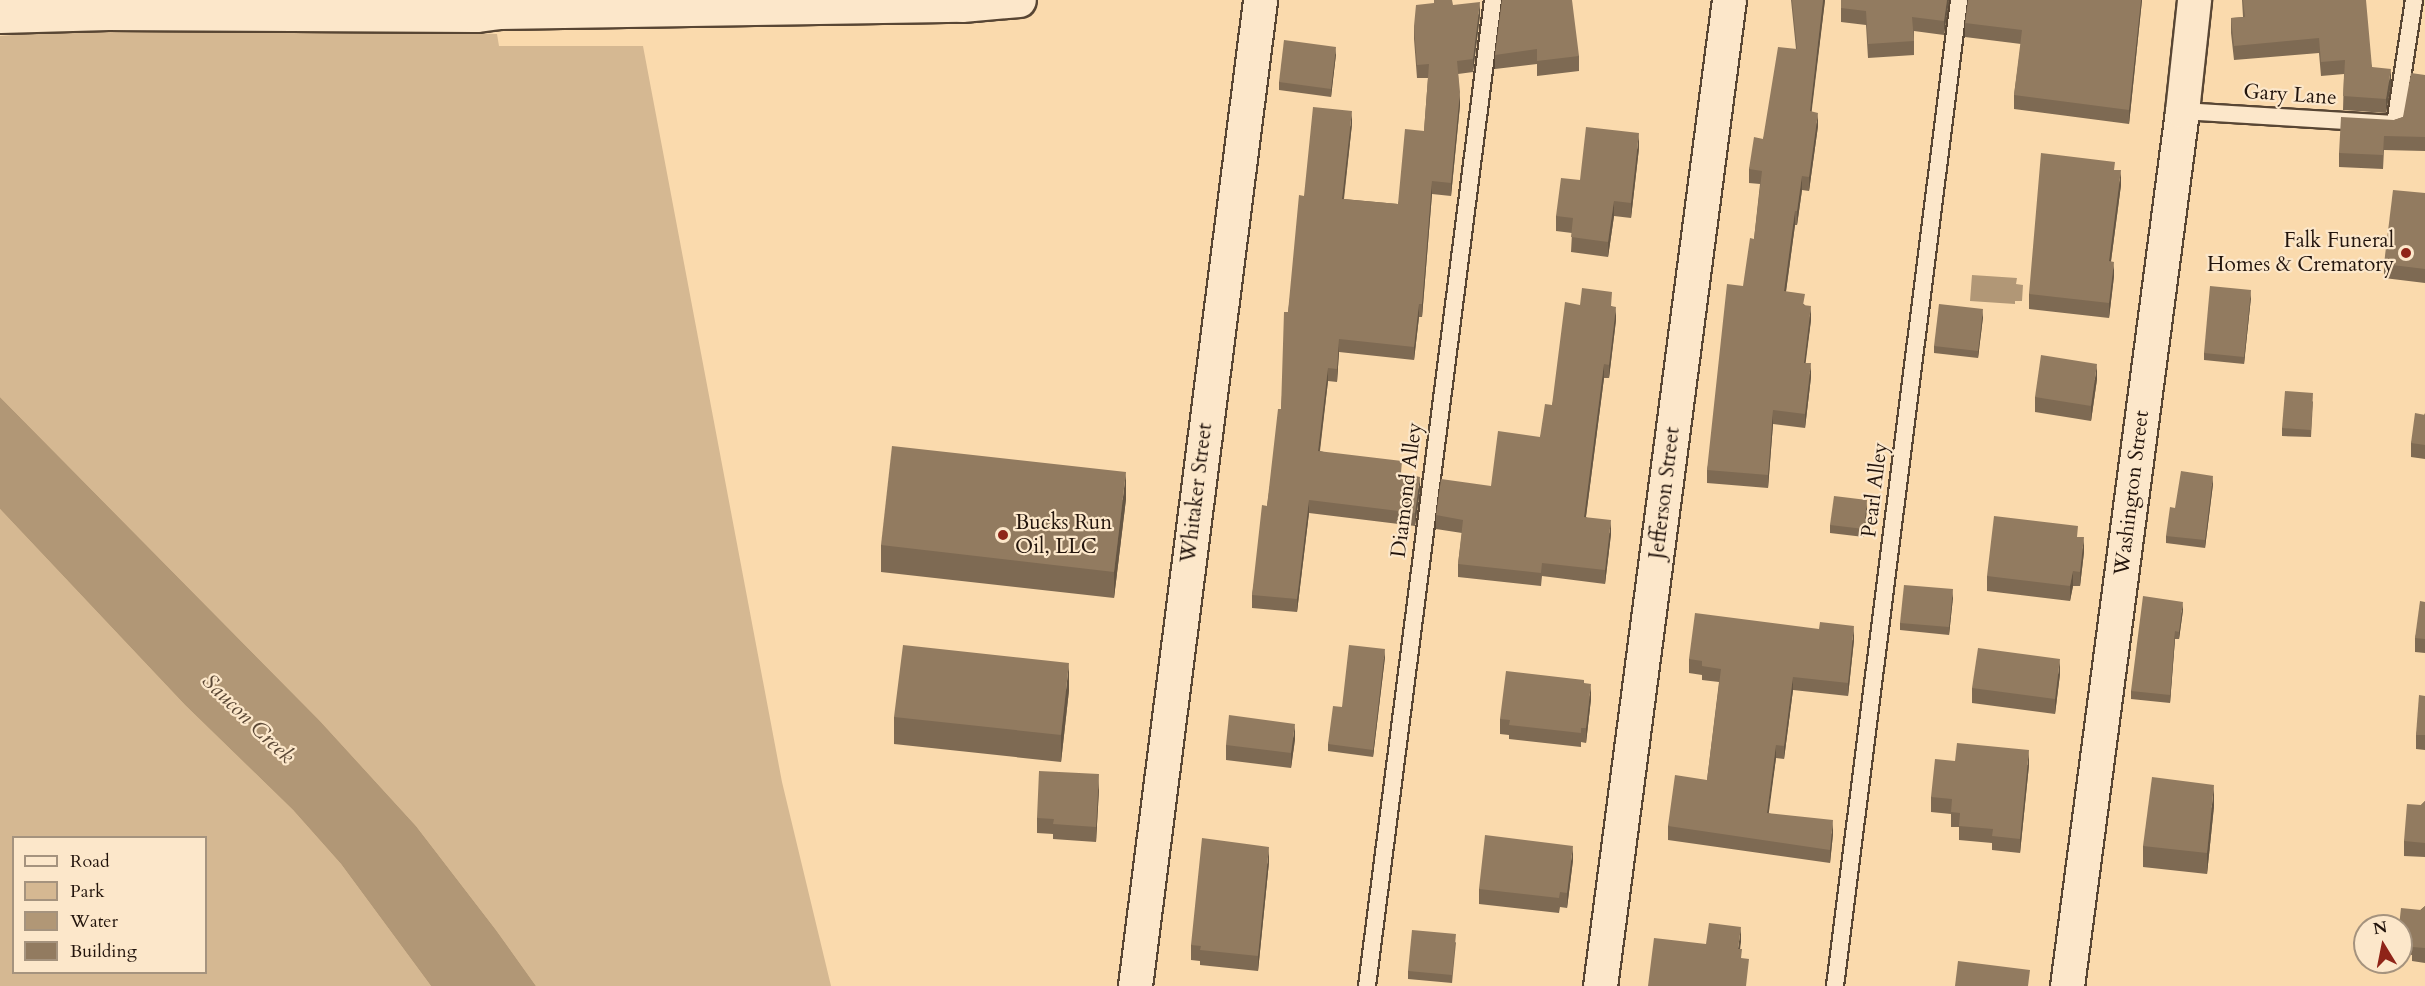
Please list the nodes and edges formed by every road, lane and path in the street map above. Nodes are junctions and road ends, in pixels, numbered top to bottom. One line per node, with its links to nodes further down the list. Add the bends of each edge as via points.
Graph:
1 (1019, 0): 8 (street)
2 (1260, 0): 12 (street, Whitaker Street)
3 (1493, 0): 13 (lane, Diamond Alley)
4 (1729, 0): 14 (street, Jefferson Street)
5 (1959, 0): 15 (lane, Pearl Alley)
6 (2194, 0): 11 (street, Washington Street)
7 (2415, 0): 11 (lane, Gary Lane, via 2395,124)
8 (962, 3): 9 (street, via 476,15)
9 (107, 6): 10 (street)
10 (0, 16)
11 (2182, 111): 16 (street, Washington Street)
12 (1135, 986)
13 (1367, 986)
14 (1600, 986)
15 (1835, 986)
16 (2067, 986)

